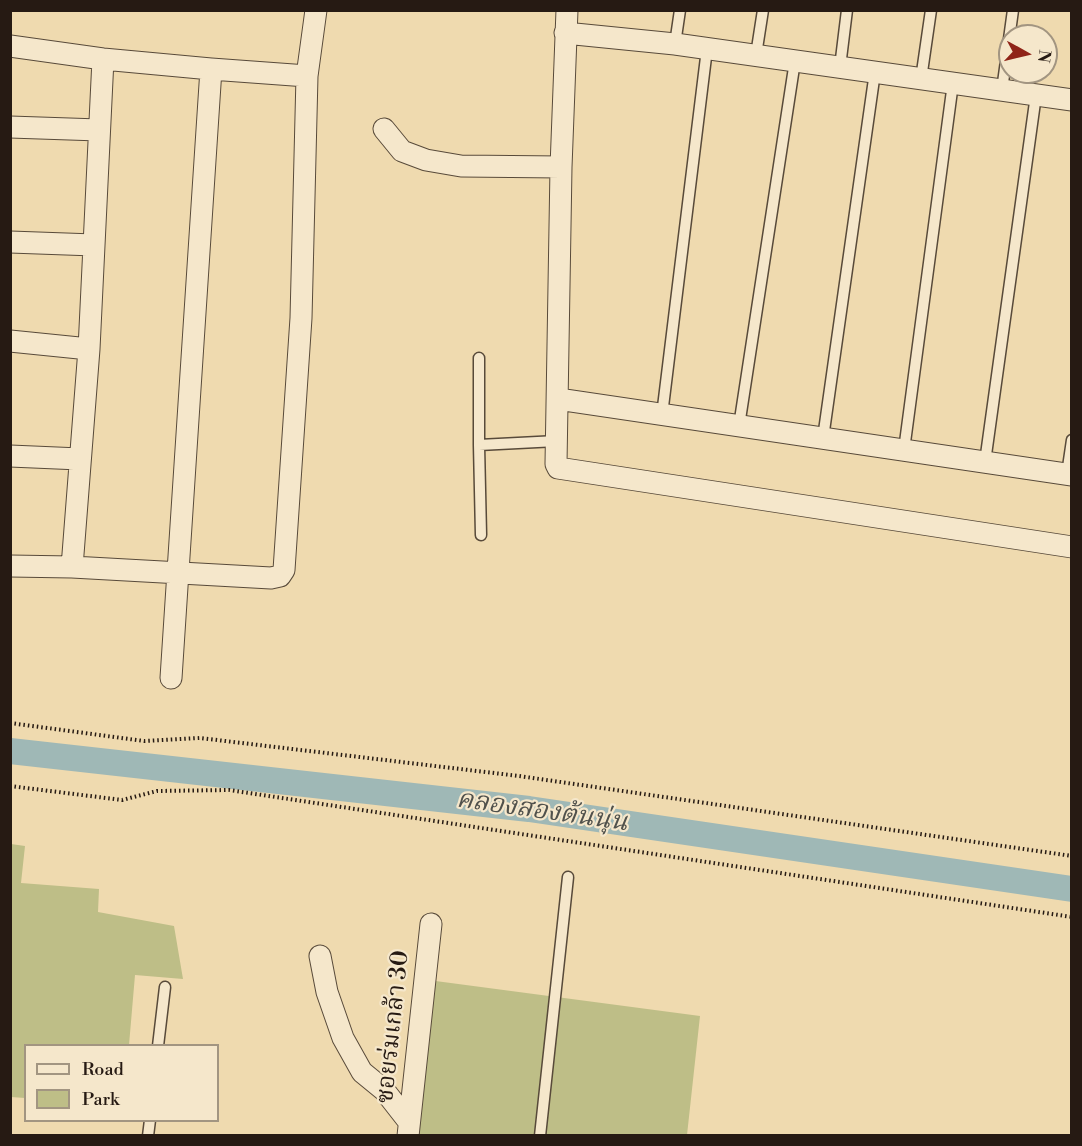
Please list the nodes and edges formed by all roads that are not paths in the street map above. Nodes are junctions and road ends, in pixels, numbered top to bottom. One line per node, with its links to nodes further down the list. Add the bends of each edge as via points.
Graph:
1 (316, 10): 18 (street)
2 (567, 10): 8 (street)
3 (680, 10): 9 (lane)
4 (763, 10): 12 (lane)
5 (847, 10): 15 (lane)
6 (931, 10): 19 (lane)
7 (1013, 10): 21 (lane)
8 (565, 33): 9 (street); 27 (street)
9 (675, 44): 11 (street)
10 (10, 46): 13 (street)
11 (707, 48): 12 (street); 34 (lane)
12 (756, 55): 14 (street)
13 (103, 58): 16 (street); 26 (street)
14 (795, 61): 15 (street); 35 (lane)
15 (840, 67): 17 (street)
16 (212, 69): 18 (street); 49 (street)
17 (875, 72): 19 (street); 36 (lane)
18 (307, 76): 49 (street, via 300,318 284,570 271,578)
19 (921, 79): 20 (street)
20 (953, 83): 21 (street); 40 (lane)
21 (1002, 90): 22 (street)
22 (1036, 95): 23 (street); 43 (lane)
23 (1071, 100)
24 (10, 127): 26 (street)
25 (384, 129): 27 (street, via 402,151 426,160 461,166)
26 (99, 130): 29 (street)
27 (561, 167): 33 (street)
28 (10, 242): 29 (street)
29 (94, 245): 31 (street)
30 (10, 341): 31 (street)
31 (89, 350): 42 (street)
32 (479, 358): 39 (lane)
33 (558, 399): 34 (street); 38 (street)
34 (662, 415): 35 (street)
35 (739, 426): 36 (street)
36 (823, 438): 40 (street)
37 (1071, 440): 44 (lane)
38 (557, 441): 39 (lane); 46 (street, via 556,464 561,470)
39 (479, 445): 45 (lane)
40 (904, 450): 43 (street)
41 (10, 456): 42 (street)
42 (80, 459): 48 (street)
43 (984, 462): 44 (street)
44 (1069, 474)
45 (482, 535)
46 (1071, 547)
47 (10, 566): 48 (street)
48 (72, 567): 49 (street)
49 (177, 572): 50 (street)
50 (171, 678)
51 (568, 877): 57 (lane)
52 (431, 924): 56 (street, ซอยร่มเกล้า 30)
53 (320, 956): 56 (street, via 343,1038 362,1072 384,1090)
54 (165, 987): 55 (lane)
55 (158, 1044)
56 (409, 1129)
57 (540, 1136)

